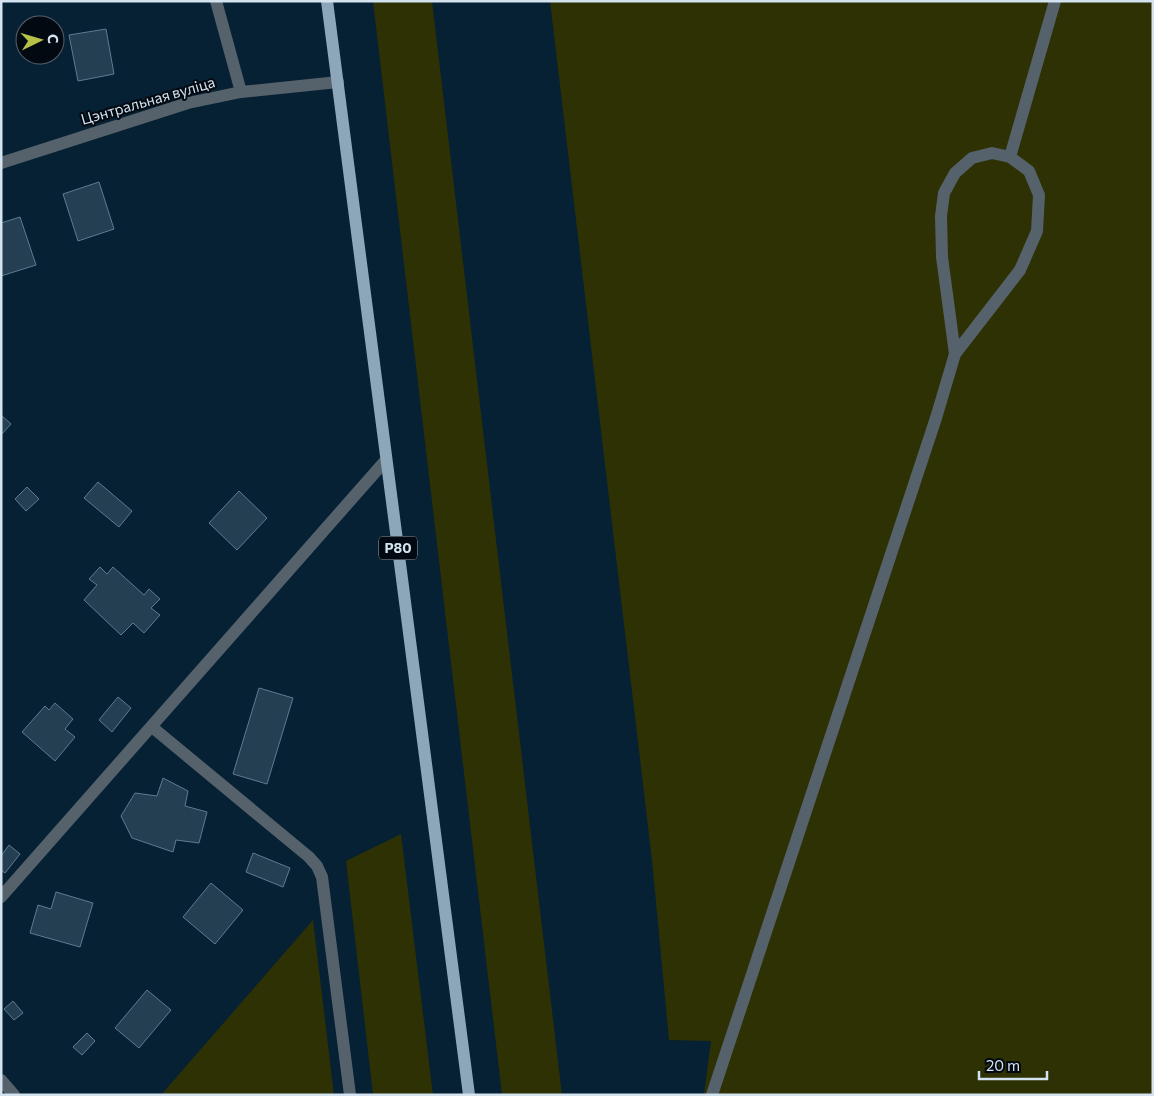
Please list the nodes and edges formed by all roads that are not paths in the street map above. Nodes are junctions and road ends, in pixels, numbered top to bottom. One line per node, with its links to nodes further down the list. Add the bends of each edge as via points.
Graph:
1 (327, 1): 4 (main road, Р80)
2 (1054, 1): 6 (street)
3 (215, 3): 5 (street)
4 (338, 82): 5 (street, Цэнтральная вуліца); 9 (main road, Р80)
5 (241, 92): 7 (street, Цэнтральная вуліца, via 188,103)
6 (1010, 157): 8 (street, via 1029,171 1039,194 1037,231 1020,270); 8 (street, via 992,153 972,158 955,173 944,192 942,257)
7 (1, 163)
8 (955, 354): 16 (street)
9 (386, 460): 10 (street); 15 (main road, Р80)
10 (152, 727): 11 (street); 14 (street, via 317,866 322,877)
11 (1, 897)
12 (1, 1080): 13 (street)
13 (14, 1095)
14 (350, 1095)
15 (469, 1095)
16 (712, 1095)

